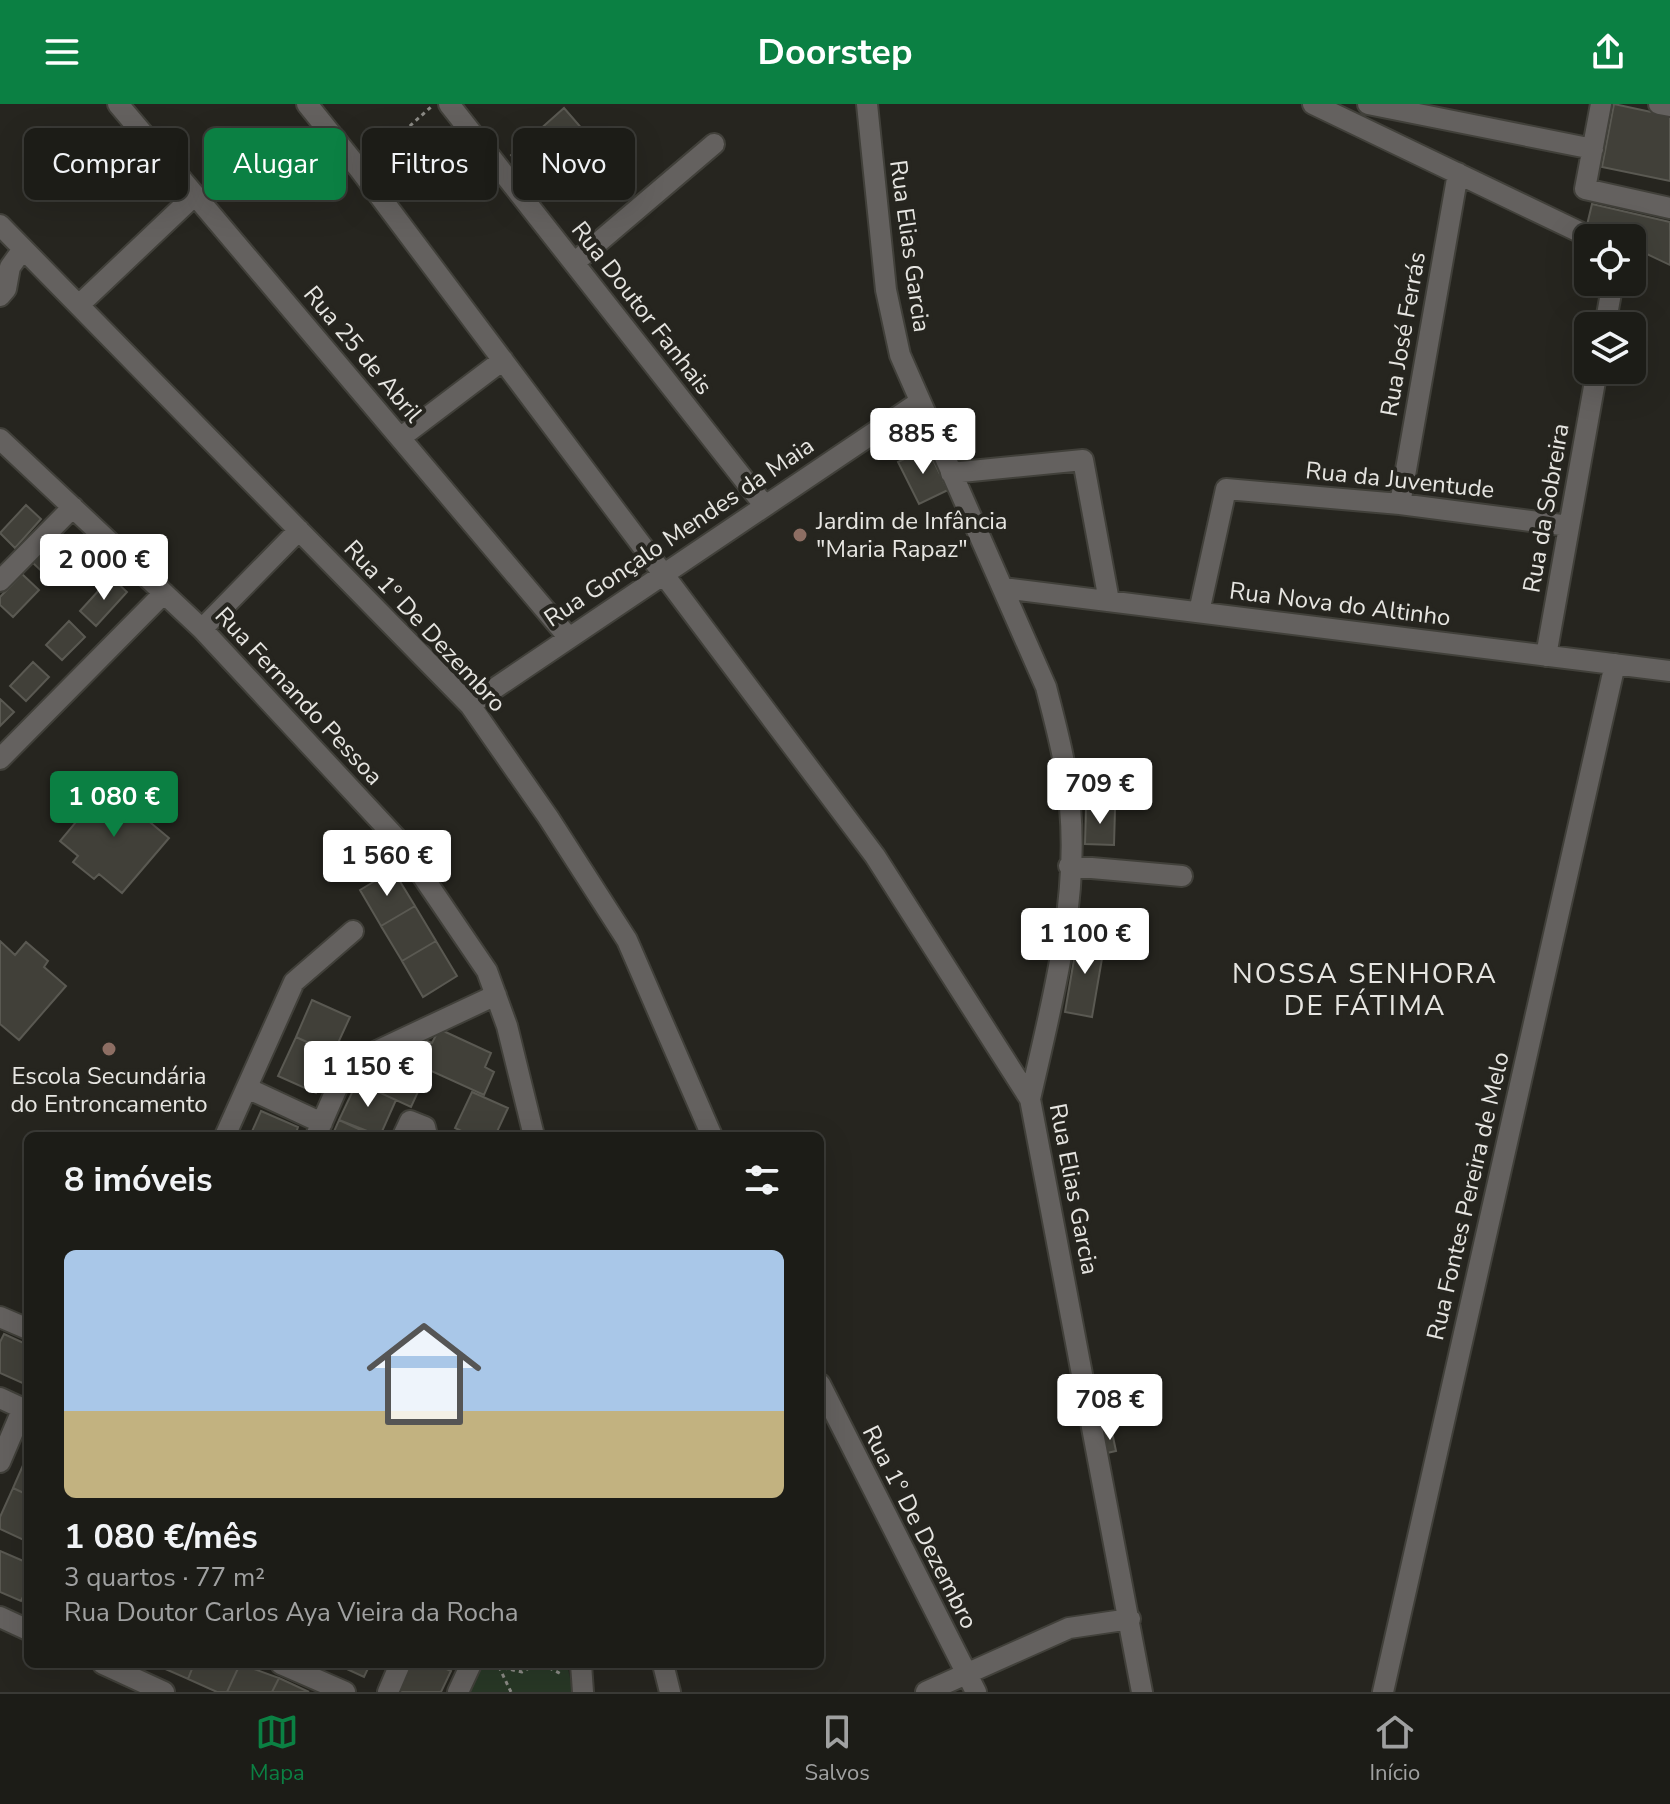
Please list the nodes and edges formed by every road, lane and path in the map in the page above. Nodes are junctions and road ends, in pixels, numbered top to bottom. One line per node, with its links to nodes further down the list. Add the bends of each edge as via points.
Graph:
1 (118, 104): 15 (street, Rua 25 de Abril)
2 (307, 104): 13 (street)
3 (434, 104): 13 (path)
4 (449, 104): 20 (street, Rua Doutor Fanhais)
5 (867, 104): 25 (street, Rua Elias Garcia, via 890,320)
6 (1313, 104): 14 (street)
7 (1368, 104): 12 (street)
8 (1601, 104): 12 (street)
9 (1659, 104): 10 (street)
10 (1670, 106)
11 (714, 144): 20 (street)
12 (1593, 149): 16 (street, via 1585,189)
13 (360, 170): 23 (street)
14 (1458, 173): 18 (street); 29 (street, Rua José Ferrás)
15 (195, 195): 22 (street); 26 (street, Rua 25 de Abril)
16 (1670, 208)
17 (0, 225): 19 (street, Rua 1º De Dezembro)
18 (1574, 229)
19 (23, 249): 21 (street); 22 (street, Rua 1º De Dezembro)
20 (574, 263): 30 (street, Rua Doutor Fanhais)
21 (0, 296)
22 (79, 305): 33 (street, Rua 1º De Dezembro)
23 (503, 360): 26 (street); 34 (street)
24 (1594, 384): 32 (street, Rua da Sobreira)
25 (918, 403): 28 (street, Rua Elias Garcia); 30 (street, Rua Gonçalo Mendes da Maia)
26 (400, 438): 41 (street, Rua 25 de Abril)
27 (0, 439): 31 (street, Rua Fernando Pessoa)
28 (951, 473): 36 (street, Rua Elias Garcia); 38 (street, via 1083,460)
29 (1400, 504): 32 (street, Rua da Juventude); 39 (street, Rua da Juventude, via 1226,489)
30 (764, 505): 34 (street, Rua Gonçalo Mendes da Maia)
31 (73, 507): 35 (street); 37 (street, Rua Fernando Pessoa)
32 (1569, 526): 42 (street, Rua da Sobreira)
33 (299, 530): 40 (street); 45 (street, Rua 1º De Dezembro)
34 (662, 574): 41 (street, Rua Gonçalo Mendes da Maia); 52 (street, via 875,856)
35 (0, 581)
36 (1003, 588): 38 (street, Rua Nova do Altinho); 47 (street, Rua Elias Garcia, via 1046,687 1060,741 1071,809)
37 (164, 593): 40 (street, Rua Fernando Pessoa); 46 (street)
38 (1109, 601): 39 (street, Rua Nova do Altinho)
39 (1199, 612): 42 (street, Rua Nova do Altinho)
40 (202, 629): 50 (street, Rua Fernando Pessoa, via 398,840 487,971)
41 (569, 638): 45 (street, Rua Gonçalo Mendes da Maia)
42 (1546, 656): 43 (street, Rua Nova do Altinho)
43 (1615, 664): 44 (street, Rua Nova do Altinho); 89 (street, Rua Fontes Pereira de Melo)
44 (1670, 671)
45 (470, 705): 58 (street, Rua 1º De Dezembro, via 627,940)
46 (0, 759)
47 (1069, 866): 48 (street); 52 (street, Rua Elias Garcia, via 1052,1003)
48 (1182, 876)
49 (353, 931): 51 (street, via 294,982)
50 (496, 995): 53 (street, via 347,1065); 57 (street, Rua Fernando Pessoa)
51 (247, 1088): 53 (street); 54 (street)
52 (1030, 1099): 67 (street, Rua Elias Garcia)
53 (319, 1129)
54 (227, 1132)
55 (405, 1132): 56 (street, via 410,1121)
56 (426, 1132)
57 (533, 1132)
58 (710, 1132)
59 (0, 1317): 60 (street)
60 (24, 1327)
61 (824, 1392): 79 (street, Rua 1º De Dezembro)
62 (0, 1398): 63 (street)
63 (24, 1409)
64 (24, 1414): 65 (street)
65 (0, 1462)
66 (0, 1617): 68 (street)
67 (1130, 1619): 79 (street, via 1069,1628); 88 (street, Rua Elias Garcia)
68 (24, 1628)
69 (112, 1668): 81 (street)
70 (398, 1668): 83 (street)
71 (469, 1668): 84 (street)
72 (500, 1668): 85 (path)
73 (507, 1668): 74 (path)
74 (529, 1668)
75 (549, 1668): 80 (path)
76 (580, 1668): 80 (street)
77 (664, 1668): 86 (street)
78 (318, 1671): 82 (street)
79 (971, 1684): 87 (street)
80 (576, 1689)
81 (164, 1692)
82 (345, 1692)
83 (388, 1692)
84 (458, 1692)
85 (510, 1692)
86 (670, 1692)
87 (926, 1692)
88 (1142, 1692)
89 (1383, 1692)

